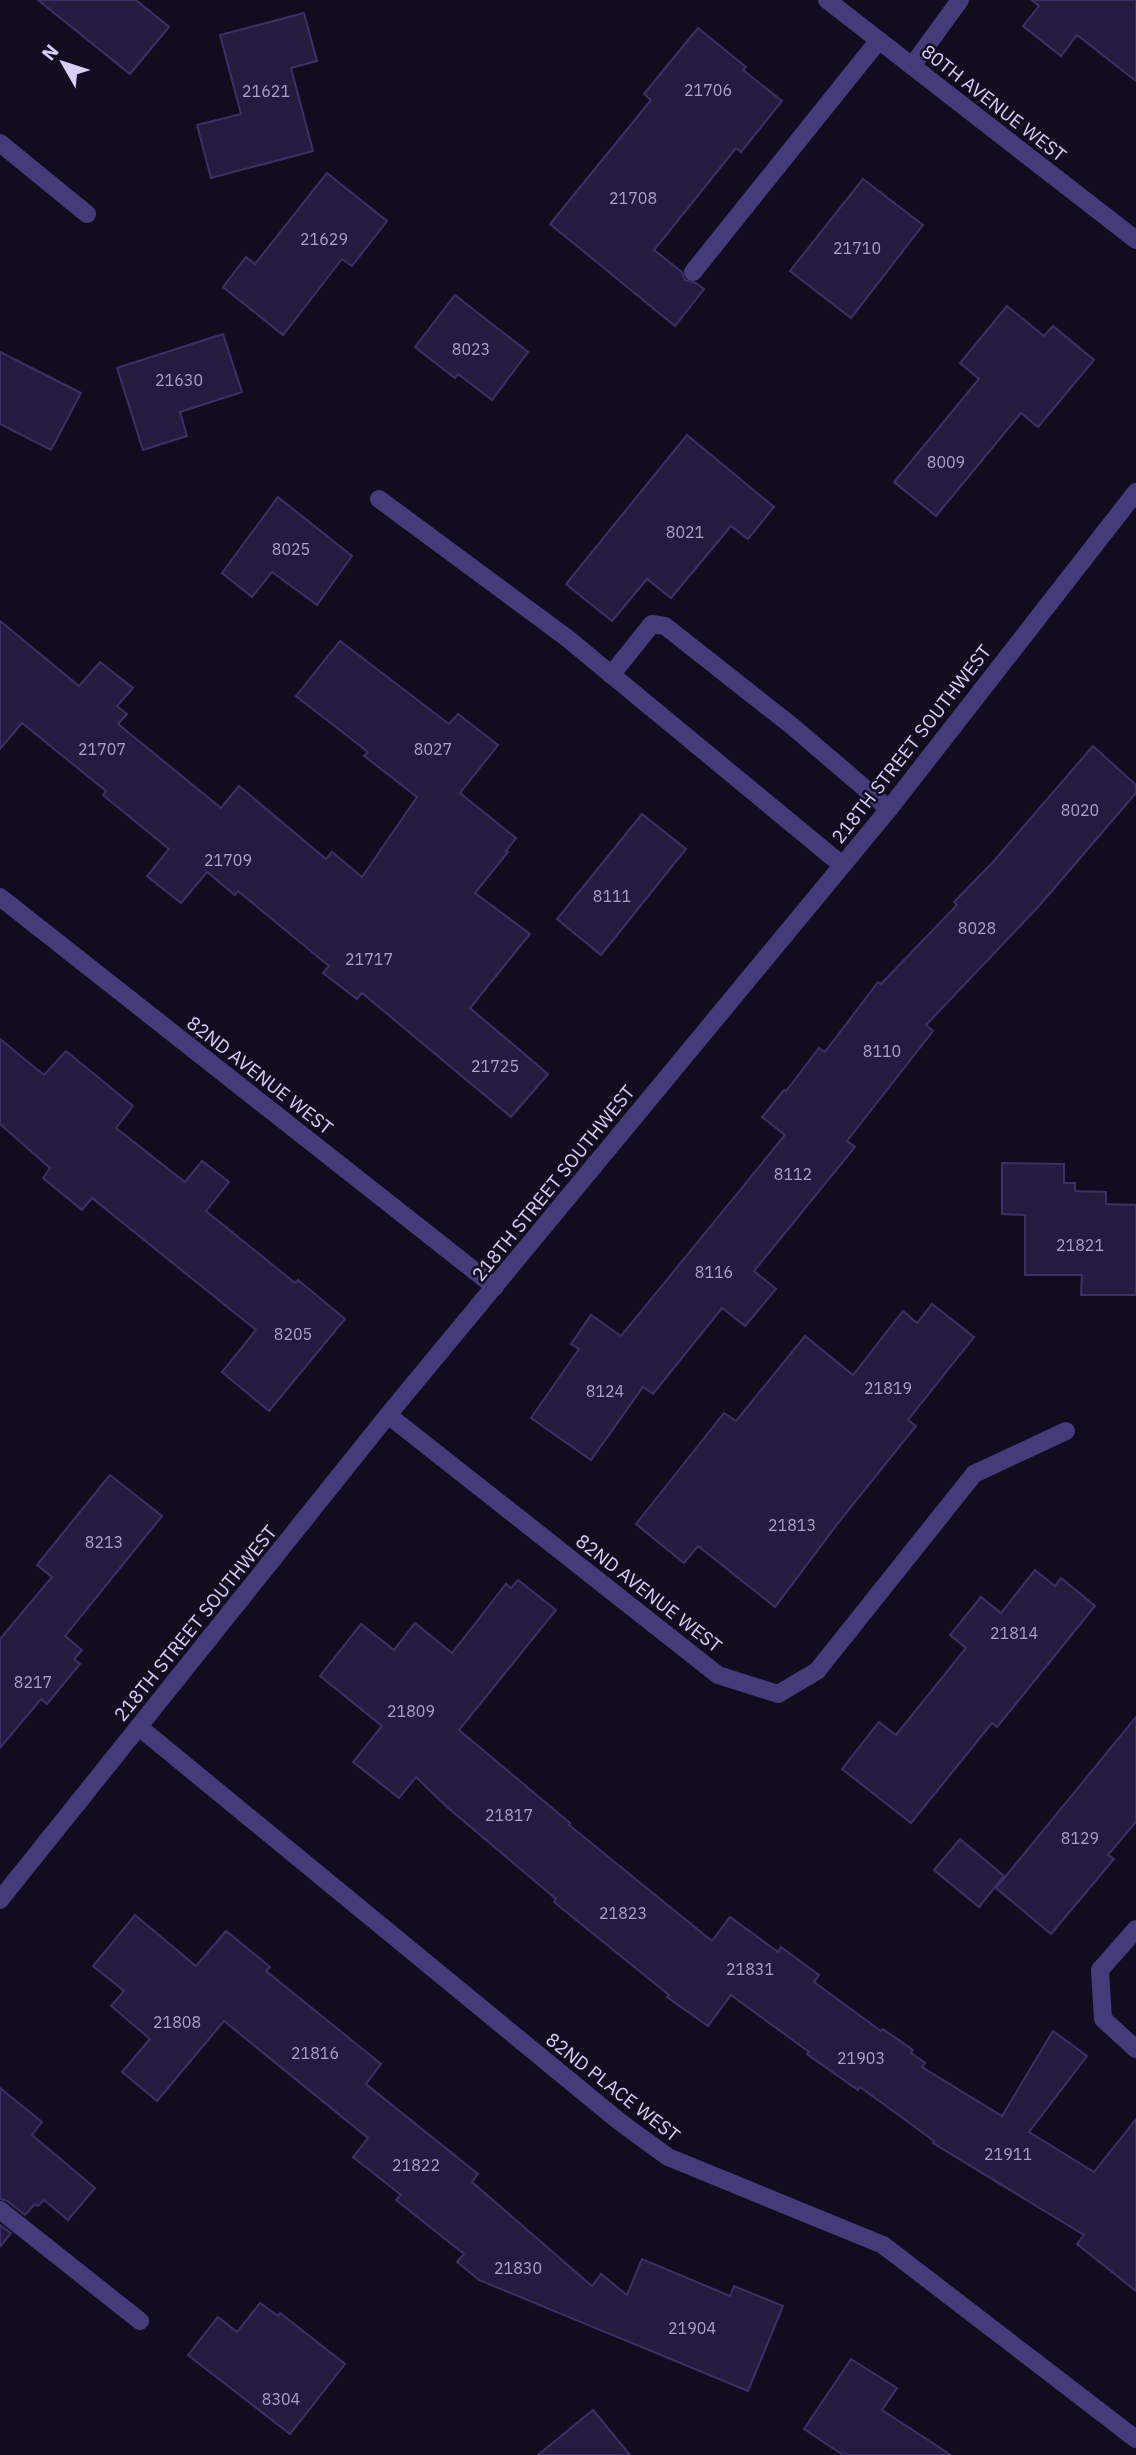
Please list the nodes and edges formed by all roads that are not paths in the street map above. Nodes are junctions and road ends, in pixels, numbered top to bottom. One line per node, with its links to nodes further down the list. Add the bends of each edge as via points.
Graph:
1 (827, 0): 3 (street, 80TH AVENUE WEST)
2 (960, 0): 4 (street)
3 (879, 40): 4 (street, 80TH AVENUE WEST); 8 (street)
4 (912, 66): 7 (street, 80TH AVENUE WEST)
5 (0, 143): 6 (street)
6 (86, 214)
7 (1136, 240)
8 (694, 272)
9 (1136, 492): 12 (street, 218TH STREET SOUTHWEST)
10 (379, 499): 11 (street)
11 (611, 675): 12 (street, via 652,624 665,626); 13 (street)
12 (888, 809): 13 (street, 218TH STREET SOUTHWEST)
13 (842, 865): 15 (street, 218TH STREET SOUTHWEST)
14 (0, 897): 15 (street, 82ND AVENUE WEST)
15 (495, 1287): 16 (street, 218TH STREET SOUTHWEST)
16 (388, 1415): 17 (street, 82ND AVENUE WEST, via 718,1675 778,1694 817,1671 974,1474); 18 (street, 218TH STREET SOUTHWEST)
17 (1066, 1431)
18 (139, 1727): 19 (street, 218TH STREET SOUTHWEST); 24 (street, 82ND PLACE WEST, via 667,2157 883,2245)
19 (0, 1900)
20 (1136, 1929): 21 (street, via 1100,1970 1103,2019)
21 (1136, 2049)
22 (0, 2210): 23 (street)
23 (140, 2320)
24 (1136, 2439)

